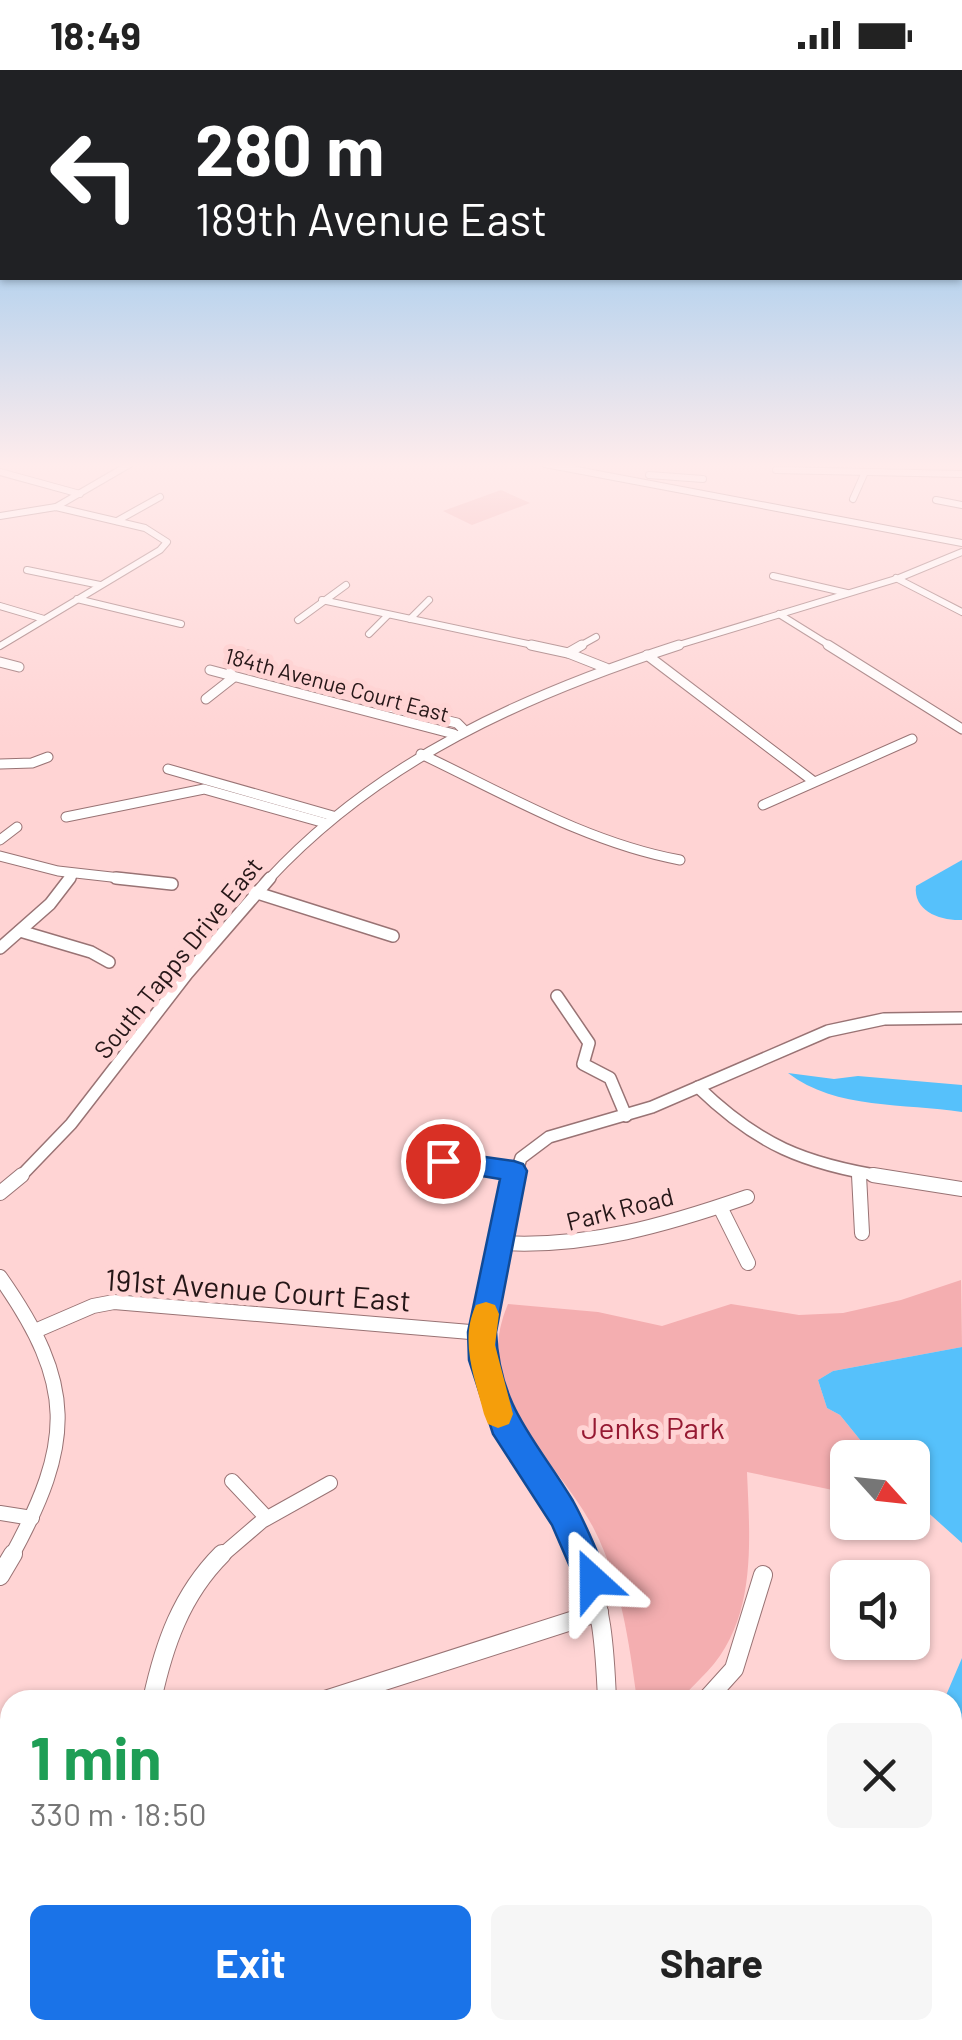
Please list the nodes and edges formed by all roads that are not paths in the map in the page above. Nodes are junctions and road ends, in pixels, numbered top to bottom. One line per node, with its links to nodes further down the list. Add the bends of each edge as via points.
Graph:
1 (150, 556): 6 (street)
2 (945, 556): 5 (street, South Tapps Drive East)
3 (28, 570): 6 (street)
4 (773, 576): 8 (street)
5 (896, 578): 8 (street, South Tapps Drive East); 13 (street)
6 (100, 585): 9 (street)
7 (346, 586): 10 (street)
8 (846, 593): 15 (street, South Tapps Drive East)
9 (78, 598): 9 (street, via 181,624); 16 (street)
10 (322, 600): 14 (street); 18 (street)
11 (429, 600): 17 (street)
12 (0, 606): 16 (street)
13 (962, 612)
14 (388, 614): 17 (street); 19 (street)
15 (778, 614): 23 (street, South Tapps Drive East); 31 (street)
16 (44, 619): 21 (street)
17 (410, 619): 22 (street)
18 (298, 620)
19 (369, 634)
20 (596, 637): 22 (street)
21 (0, 646)
22 (568, 653): 27 (street)
23 (647, 655): 27 (street, South Tapps Drive East); 38 (street)
24 (248, 656): 29 (street)
25 (0, 662): 26 (street)
26 (19, 667)
27 (606, 668): 32 (street, South Tapps Drive East)
28 (210, 670): 29 (street, 184th Avenue Court East)
29 (232, 673): 30 (street); 32 (street, 184th Avenue Court East)
30 (206, 699)
31 (962, 730)
32 (459, 732): 34 (street, South Tapps Drive East)
33 (912, 739): 38 (street)
34 (421, 754): 41 (street, South Tapps Drive East); 45 (street, via 582,831)
35 (48, 757): 36 (street)
36 (0, 764)
37 (168, 769): 41 (street)
38 (812, 780): 39 (street)
39 (764, 805)
40 (66, 817): 41 (street, via 204,789)
41 (329, 819): 48 (street, South Tapps Drive East)
42 (17, 827): 43 (street)
43 (0, 840)
44 (0, 856): 46 (street)
45 (680, 860)
46 (73, 874): 47 (street); 49 (street)
47 (172, 884)
48 (254, 892): 50 (street); 61 (street, South Tapps Drive East, via 60,1136)
49 (20, 931): 51 (street); 52 (street)
50 (394, 936)
51 (0, 948)
52 (109, 962)
53 (558, 996): 56 (street, via 590,1043 583,1064 610,1078)
54 (962, 1018): 55 (street, via 850,1025)
55 (698, 1087): 56 (street); 59 (street, via 775,1146)
56 (626, 1116): 58 (street, via 540,1140)
57 (410, 1158): 58 (street)
58 (514, 1171): 65 (street)
59 (859, 1173): 60 (street); 64 (street)
60 (962, 1190)
61 (0, 1193)
62 (747, 1197): 63 (street, Park Road)
63 (720, 1206): 65 (street, Park Road, via 587,1244); 66 (street)
64 (862, 1233)
65 (501, 1243): 69 (street)
66 (748, 1263)
67 (0, 1277): 68 (street)
68 (35, 1331): 69 (street, 191st Avenue Court East, via 114,1302); 74 (street, via 56,1380 58,1411)
69 (482, 1332): 77 (street, via 497,1411 563,1514)
70 (232, 1481): 73 (street)
71 (330, 1483): 73 (street)
72 (0, 1513): 74 (street)
73 (265, 1516): 78 (street, via 222,1552 186,1600 163,1649)
74 (32, 1518): 76 (street)
75 (763, 1575): 81 (street, via 734,1669)
76 (0, 1576)
77 (600, 1612): 79 (street); 80 (street)
78 (154, 1690)
79 (356, 1690)
80 (606, 1690)
81 (715, 1690)

